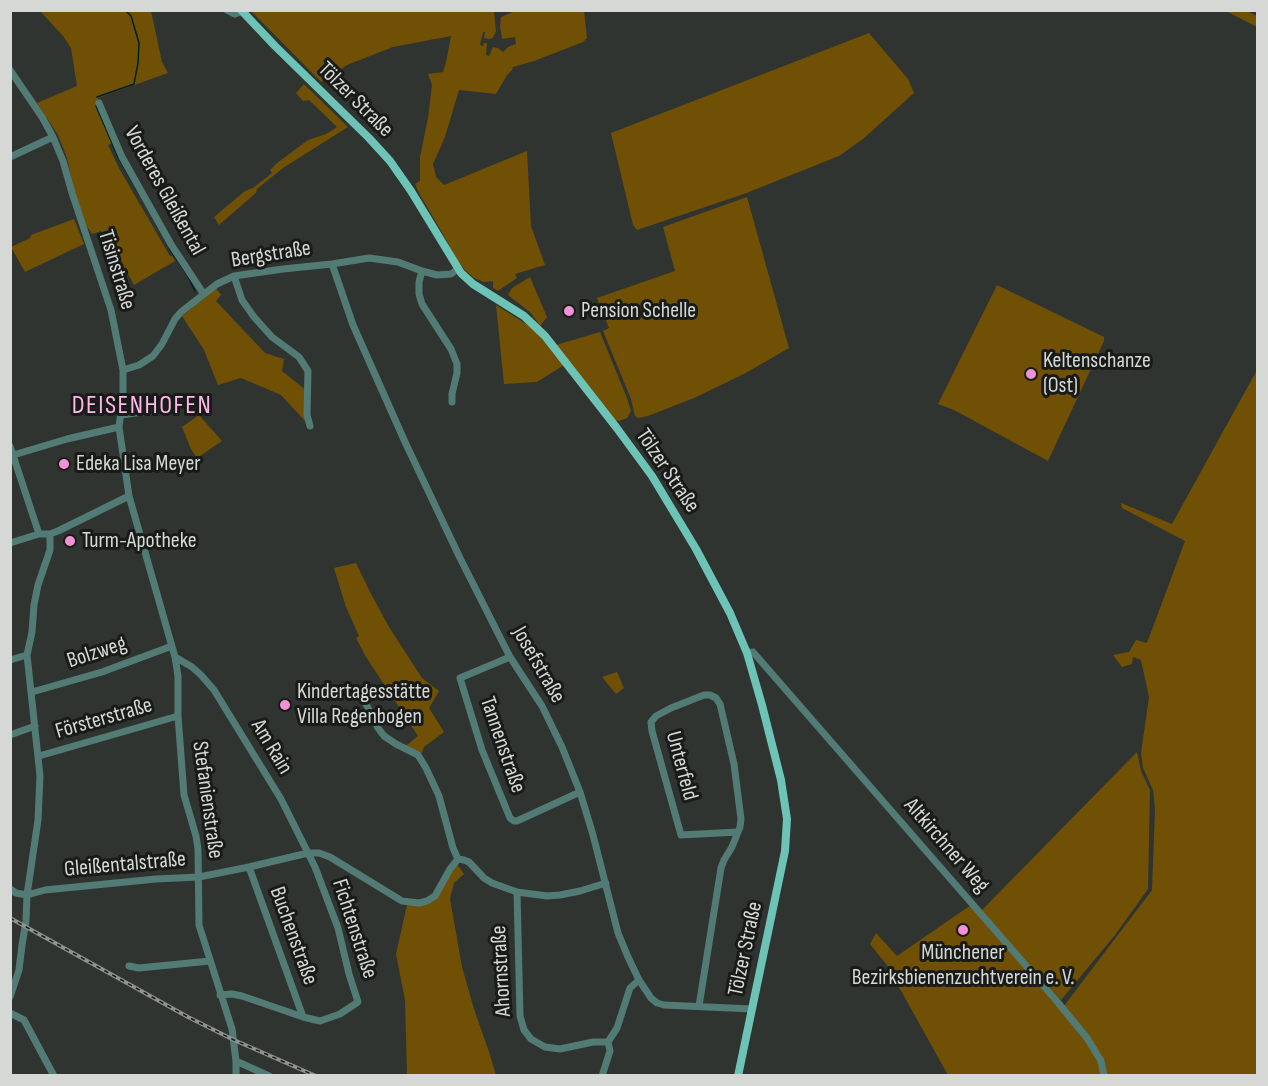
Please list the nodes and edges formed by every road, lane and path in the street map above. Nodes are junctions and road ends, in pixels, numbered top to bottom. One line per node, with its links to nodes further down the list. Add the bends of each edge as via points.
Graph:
1 (227, 10): 2 (street, Tölzer Straße, via 235,14)
2 (241, 11): 8 (main road, Tölzer Straße, via 386,156)
3 (10, 70): 5 (street, Tisinstraße)
4 (99, 103): 11 (street, Vorderes Gleißental, via 122,157)
5 (53, 137): 6 (street); 12 (street, Tisinstraße, via 111,310)
6 (10, 157)
7 (332, 264): 9 (street, Bergstraße, via 369,258 398,262); 10 (street, Bergstraße); 28 (street, Josefstraße, via 380,389)
8 (458, 269): 9 (street, Bergstraße, via 444,275); 25 (main road, Tölzer Straße, via 472,284 532,323 616,427 686,531 730,612)
9 (422, 271): 13 (street, via 422,304 452,349 457,364)
10 (234, 276): 11 (street, Bergstraße); 16 (street, via 254,317 299,357 308,371)
11 (203, 294): 12 (street, Bergstraße, via 175,319 153,356)
12 (123, 370): 15 (street, Tisinstraße)
13 (452, 402)
14 (157, 410): 15 (street)
15 (121, 415): 17 (street, Tisinstraße)
16 (310, 426)
17 (119, 427): 19 (street); 20 (street, Tisinstraße)
18 (10, 446): 19 (street)
19 (12, 456): 21 (street)
20 (129, 496): 22 (street); 24 (street, Stefanienstraße)
21 (39, 534): 22 (street); 23 (street)
22 (50, 534): 26 (street, via 50,550 38,585)
23 (10, 543)
24 (172, 646): 27 (street, Stefanienstraße); 32 (street, Bolzweg)
25 (747, 653): 56 (main road, Tölzer Straße, via 781,780 786,819 785,851); 66 (street, Altkirchner Weg, via 753,652 1055,999 1092,1044)
26 (27, 654): 29 (street); 32 (street)
27 (175, 657): 30 (street, Am Rain); 31 (street, Stefanienstraße)
28 (510, 657): 38 (street, Josefstraße, via 542,706); 38 (street, Tannenstraße, via 460,678 482,750 510,818 517,821)
29 (10, 660)
30 (192, 667): 31 (street); 40 (street, Am Rain, via 214,690 240,730)
31 (178, 676): 34 (street, Stefanienstraße)
32 (32, 692): 35 (street)
33 (366, 704): 42 (street, via 384,736 418,755 439,796)
34 (178, 716): 37 (street, Försterstraße); 45 (street, Stefanienstraße, via 184,795 196,836)
35 (35, 726): 36 (street); 37 (street)
36 (10, 735)
37 (39, 756): 49 (street, via 39,810)
38 (580, 792): 46 (street, Josefstraße)
39 (738, 832): 39 (street, Unterfeld, via 741,819 734,764 716,698 704,695 652,718 652,731 681,835); 55 (street, via 721,868)
40 (308, 852): 41 (street, Gleißentalstraße); 43 (street, Gleißentalstraße); 44 (street, Fichtenstraße)
41 (330, 857): 42 (street, Gleißentalstraße, via 411,903 435,896); 44 (street, Fichtenstraße)
42 (458, 859): 48 (street, via 469,862 492,883)
43 (249, 867): 45 (street, Gleißentalstraße); 58 (street, Buchenstraße)
44 (315, 867): 58 (street, Fichtenstraße, via 338,928 358,1002 320,1021)
45 (199, 877): 49 (street, Gleißentalstraße, via 45,890); 50 (street, Stefanienstraße, via 199,925)
46 (606, 883): 48 (street, via 560,896); 52 (street, Josefstraße, via 618,933)
47 (10, 890): 49 (street, Gleißentalstraße)
48 (518, 892): 59 (street, Ahornstraße, via 519,1016 524,1030 537,1043 553,1048)
49 (27, 895): 54 (street, via 19,970)
50 (210, 961): 51 (street); 53 (street, Stefanienstraße)
51 (129, 966)
52 (639, 980): 55 (street, Josefstraße, via 657,1003); 59 (street, via 630,988 617,1028)
53 (220, 995): 58 (street, via 242,996); 60 (street, Stefanienstraße, via 232,1029)
54 (10, 998)
55 (699, 1006): 56 (street, Josefstraße)
56 (752, 1009): 65 (main road, Tölzer Straße)
57 (10, 1013): 61 (street, via 24,1020)
58 (303, 1017)
59 (608, 1042): 64 (street, via 610,1051)
60 (236, 1061): 62 (street, Stefanienstraße); 63 (street)
61 (54, 1076)
62 (236, 1076)
63 (269, 1076)
64 (602, 1076)
65 (738, 1076)
66 (1104, 1076)

